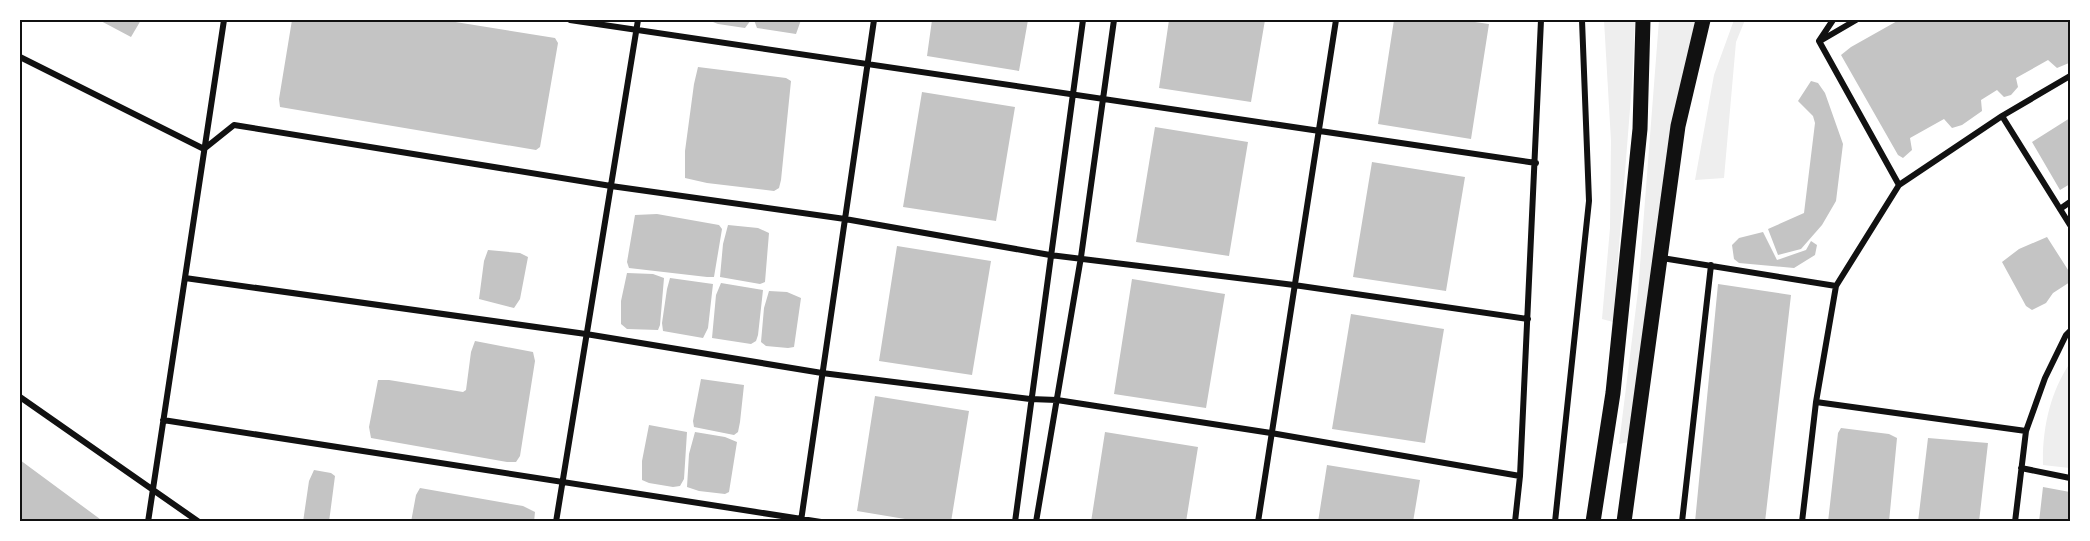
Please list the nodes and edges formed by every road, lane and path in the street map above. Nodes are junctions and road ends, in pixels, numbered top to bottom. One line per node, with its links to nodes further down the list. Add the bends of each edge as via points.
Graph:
1 (224, 20): 25 (street)
2 (570, 20): 15 (street)
3 (638, 20): 15 (street)
4 (874, 20): 19 (street)
5 (1083, 20): 21 (street)
6 (1114, 20): 22 (street)
7 (1336, 20): 24 (street)
8 (1541, 20): 26 (street)
9 (1582, 20): 65 (street, via 1589,201)
10 (1643, 20): 66 (highway, via 1639,140 1613,393)
11 (1703, 20): 17 (highway)
12 (1710, 20): 17 (highway)
13 (1833, 20): 16 (street)
14 (1856, 20): 16 (street)
15 (637, 29): 19 (street); 28 (street)
16 (1819, 41): 27 (street)
17 (1695, 53): 35 (highway, via 1678,126)
18 (20, 57): 25 (street)
19 (868, 63): 21 (street); 31 (street)
20 (2070, 76): 23 (street)
21 (1073, 93): 22 (street); 33 (street)
22 (1104, 100): 24 (street); 34 (street)
23 (2002, 116): 27 (street); 30 (street)
24 (1318, 131): 26 (street); 38 (street)
25 (204, 149): 28 (street, via 234,125); 37 (street)
26 (1536, 163): 40 (street)
27 (1899, 184): 39 (street)
28 (611, 186): 31 (street); 42 (street)
29 (2070, 202): 30 (street)
30 (2060, 209): 32 (street)
31 (845, 219): 33 (street); 43 (street)
32 (2070, 225)
33 (1050, 255): 34 (street); 45 (street)
34 (1081, 257): 38 (street); 46 (street)
35 (1660, 257): 36 (street); 67 (highway)
36 (1711, 265): 39 (street); 68 (street)
37 (185, 278): 42 (street); 48 (street)
38 (1294, 285): 40 (street); 50 (street)
39 (1836, 286): 47 (street)
40 (1528, 319): 52 (street)
41 (2070, 331): 49 (street, via 2045,378)
42 (586, 334): 43 (street); 54 (street)
43 (822, 373): 45 (street); 56 (street)
44 (20, 397): 55 (street)
45 (1030, 399): 46 (street); 61 (street)
46 (1057, 400): 50 (street); 62 (street)
47 (1816, 402): 49 (street); 69 (street)
48 (163, 420): 54 (street); 55 (street)
49 (2026, 431): 51 (street)
50 (1271, 433): 52 (street); 63 (street)
51 (2021, 468): 53 (street); 70 (street)
52 (1520, 476): 64 (street)
53 (2070, 478)
54 (563, 483): 56 (street); 59 (street)
55 (153, 490): 57 (street); 58 (street)
56 (801, 520): 60 (street)
57 (148, 522)
58 (199, 522)
59 (556, 522)
60 (821, 522)
61 (1015, 522)
62 (1036, 522)
63 (1258, 522)
64 (1515, 522)
65 (1555, 522)
66 (1593, 522)
67 (1624, 522)
68 (1682, 522)
69 (1802, 522)
70 (2015, 522)

